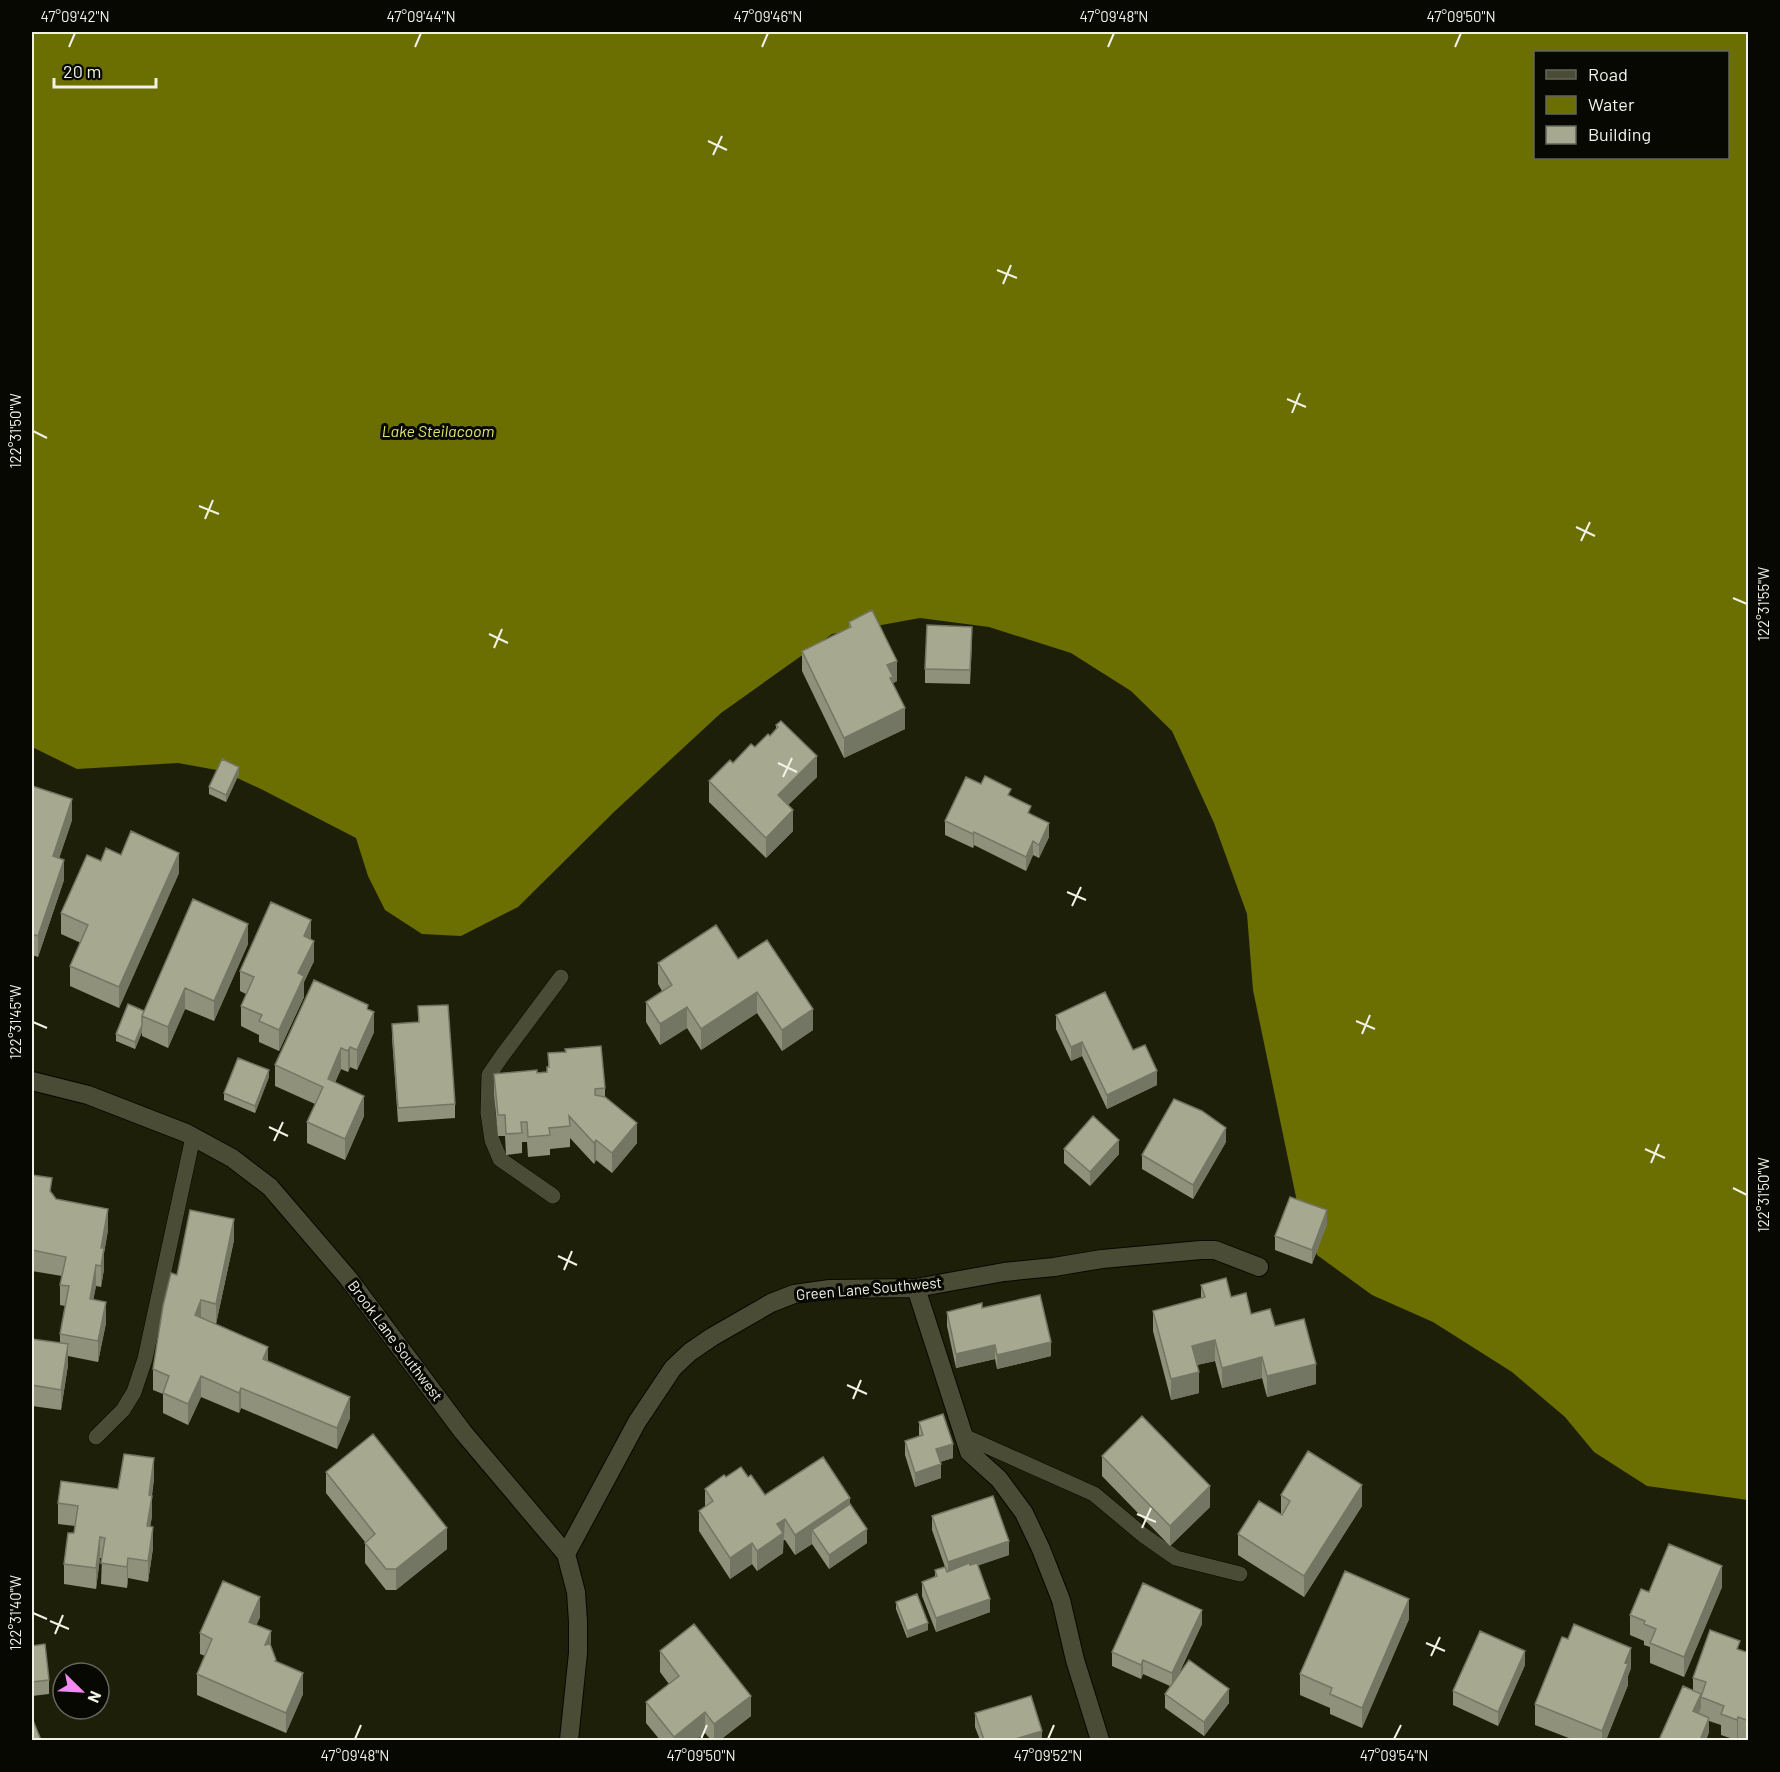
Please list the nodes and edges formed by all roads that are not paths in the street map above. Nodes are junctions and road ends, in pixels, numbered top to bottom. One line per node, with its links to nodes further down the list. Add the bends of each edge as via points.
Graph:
1 (561, 977): 4 (lane, via 489,1075 488,1113 500,1159)
2 (32, 1081): 3 (street, Brook Lane Southwest, via 88,1095)
3 (193, 1137): 8 (lane, via 145,1359 123,1410); 9 (street, Brook Lane Southwest, via 232,1158 270,1187 348,1278 463,1432)
4 (553, 1196)
5 (1259, 1268): 6 (street, Green Lane Southwest, via 1215,1250 1201,1250 1004,1272)
6 (916, 1288): 7 (street); 9 (street, Green Lane Southwest, via 830,1289 794,1294 771,1303 690,1352 673,1368 637,1422)
7 (964, 1436): 10 (lane, via 1094,1494 1176,1558); 12 (street, via 969,1452 999,1479 1023,1513 1041,1549 1061,1600)
8 (96, 1437)
9 (566, 1554): 11 (street, Brook Lane Southwest, via 576,1592 578,1622)
10 (1240, 1574)
11 (569, 1740)
12 (1100, 1740)

